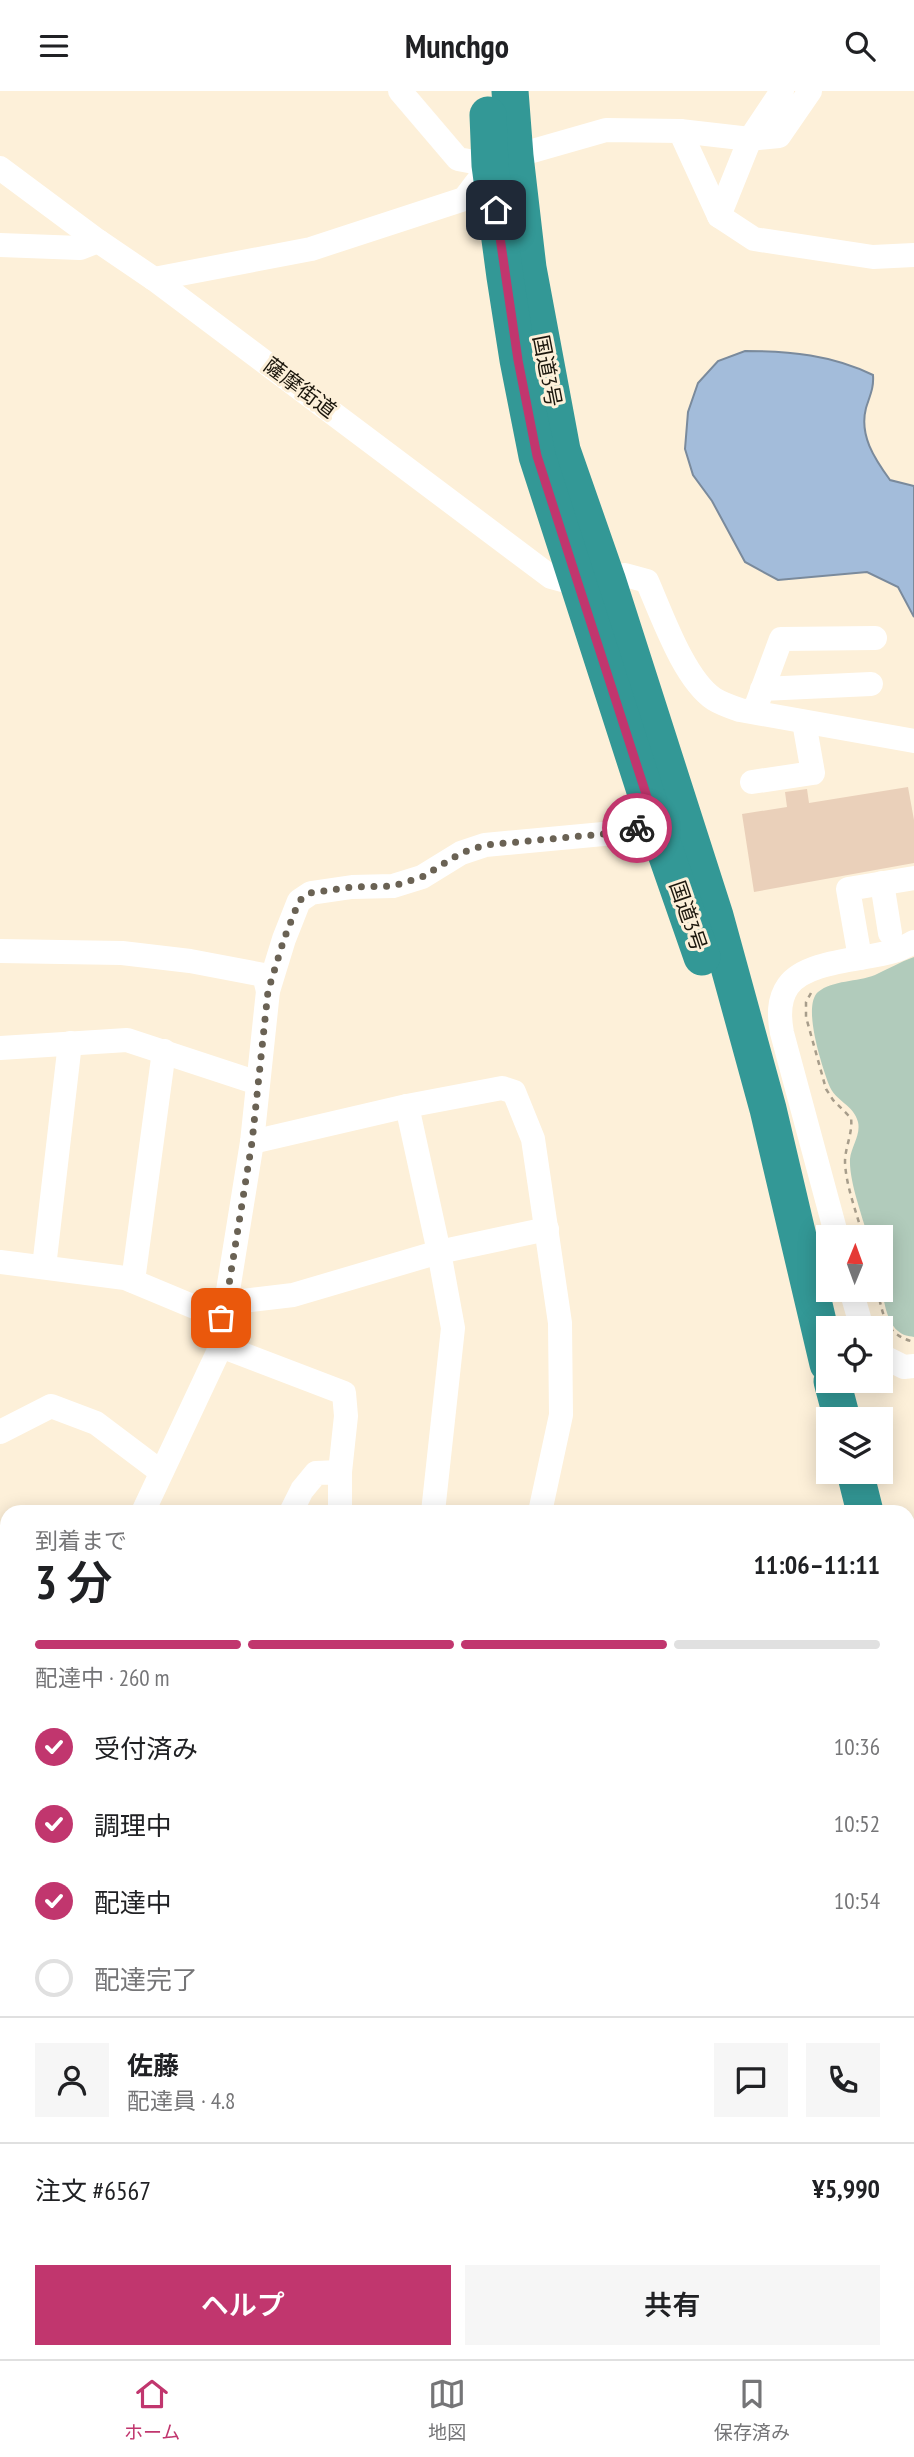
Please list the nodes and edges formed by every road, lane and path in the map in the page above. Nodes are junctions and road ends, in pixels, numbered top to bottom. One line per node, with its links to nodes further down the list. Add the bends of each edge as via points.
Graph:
1 (400, 91): 8 (street, via 458,159)
2 (487, 91): 8 (highway, 国道3号)
3 (510, 91): 8 (highway, 国道3号)
4 (782, 91): 7 (street)
5 (810, 91): 7 (street, via 779,136)
6 (680, 131): 7 (street); 8 (street, via 606,130); 10 (street)
7 (750, 139): 10 (street)
8 (503, 160): 14 (street, via 464,199 311,249); 15 (highway, 国道3号, via 518,360 537,456)
9 (0, 168): 11 (street, 薩摩街道)
10 (719, 216): 13 (street, via 754,239 873,257)
11 (98, 241): 12 (street, via 80,248); 14 (street, 薩摩街道)
12 (0, 245)
13 (914, 255)
14 (154, 279): 15 (street, 薩摩街道, via 551,577)
15 (592, 581): 18 (street, 薩摩街道, via 625,575 647,581 700,687 740,710); 22 (highway, 国道3号); 44 (highway, 国道3号, via 715,916 768,1109)
16 (875, 638): 18 (street, via 781,639)
17 (871, 684): 18 (street)
18 (758, 701): 19 (street)
19 (804, 722): 20 (street); 21 (street, via 814,773)
20 (914, 741)
21 (752, 782)
22 (656, 825): 29 (street, via 485,845 461,853 422,877 393,886 310,893 299,901); 44 (highway, 国道3号)
23 (914, 878): 24 (street)
24 (882, 883): 25 (street); 28 (street, via 848,889)
25 (890, 933)
26 (914, 942): 28 (street)
27 (0, 951): 29 (street, via 122,953 190,961 264,975)
28 (860, 958): 37 (street, via 801,974 788,985 779,1016)
29 (268, 991): 34 (street)
30 (813, 991): 38 (path, via 806,1002 806,1017 826,1089 851,1118 846,1173)
31 (70, 1043): 32 (street); 33 (street, via 127,1040); 42 (street)
32 (0, 1048)
33 (164, 1051): 34 (street); 43 (street)
34 (258, 1083): 36 (street)
35 (407, 1106): 36 (street); 39 (street, via 502,1088 514,1092 533,1139); 40 (street)
36 (252, 1142): 46 (street)
37 (834, 1225)
38 (860, 1225)
39 (547, 1229): 40 (street); 60 (street, via 560,1323 561,1415)
40 (439, 1252): 46 (street); 59 (street, via 453,1328)
41 (0, 1262): 42 (street)
42 (44, 1267): 43 (street)
43 (133, 1281): 46 (street)
44 (808, 1288): 47 (highway, 国道3号)
45 (880, 1302): 48 (path, via 886,1323 902,1339)
46 (224, 1310): 49 (street)
47 (816, 1318)
48 (914, 1342)
49 (221, 1346): 53 (street); 54 (street, via 344,1393)
50 (893, 1362): 51 (street)
51 (914, 1366)
52 (0, 1432): 53 (street, via 51,1406 96,1423)
53 (161, 1472): 56 (street)
54 (340, 1472): 57 (street, via 316,1473); 58 (street)
55 (858, 1484): 61 (highway)
56 (147, 1505)
57 (294, 1505)
58 (340, 1505)
59 (434, 1505)
60 (542, 1505)
61 (863, 1505)

